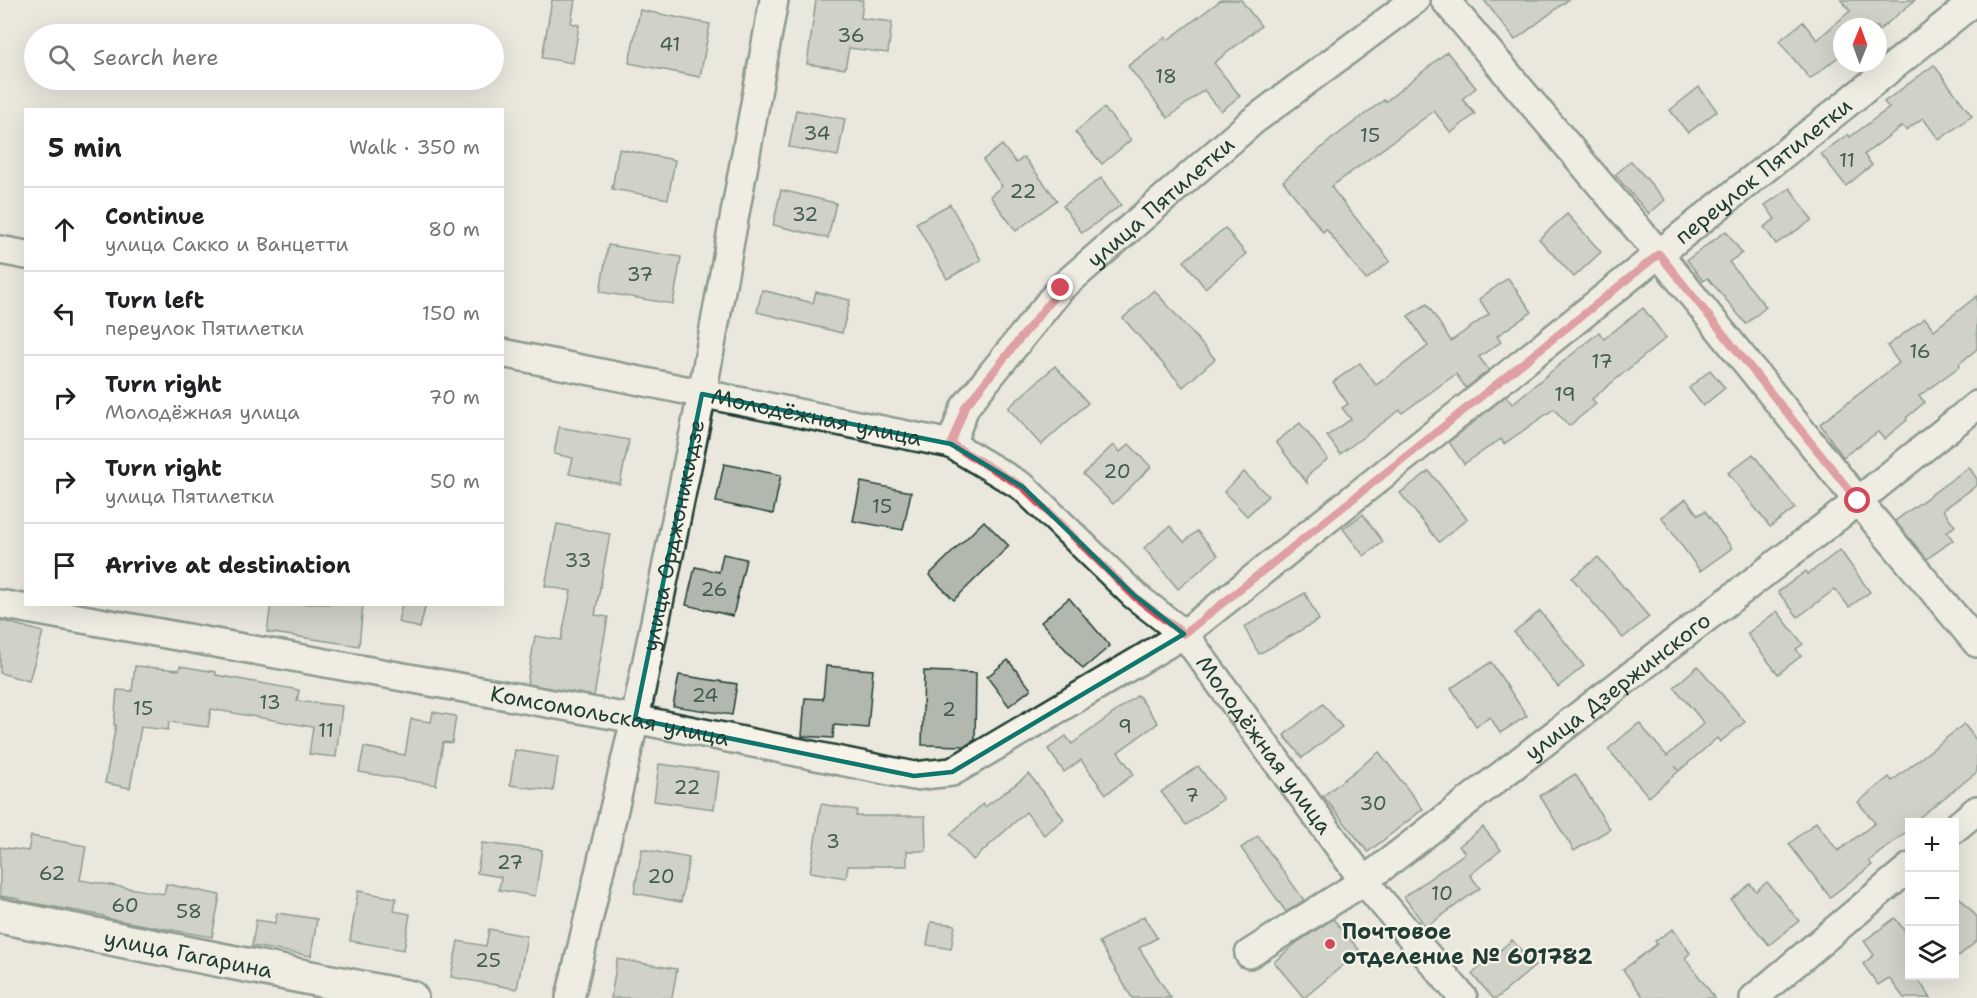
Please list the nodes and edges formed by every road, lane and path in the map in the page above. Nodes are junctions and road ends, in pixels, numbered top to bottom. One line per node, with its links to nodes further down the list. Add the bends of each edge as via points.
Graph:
1 (774, 0): 9 (street, улица Орджоникидзе)
2 (1414, 0): 11 (street, улица Пятилетки, via 1253,121 1061,288 965,407)
3 (1445, 0): 6 (street)
4 (1976, 0): 6 (street, переулок Пятилетки)
5 (0, 250): 7 (street)
6 (1659, 254): 12 (street); 14 (street, переулок Пятилетки)
7 (24, 255)
8 (504, 353): 9 (street, Молодёжная улица)
9 (702, 394): 11 (street, Молодёжная улица); 16 (street, улица Орджоникидзе)
10 (1977, 405): 12 (street, улица Дзержинского)
11 (951, 444): 14 (street, Молодёжная улица, via 1023,487 1134,596)
12 (1858, 501): 15 (street); 20 (street, улица Дзержинского)
13 (0, 604): 16 (street, Комсомольская улица)
14 (1184, 634): 16 (street, Комсомольская улица, via 952,772 915,776); 20 (street, Молодёжная улица)
15 (1977, 643)
16 (634, 719): 24 (street, улица Орджоникидзе)
17 (1977, 810): 18 (street)
18 (1959, 825)
19 (1905, 871): 26 (street)
20 (1364, 880): 22 (street, улица Дзержинского); 25 (street, Молодёжная улица)
21 (0, 916): 23 (main road, улица Гагарина)
22 (1249, 954)
23 (411, 998)
24 (570, 998)
25 (1462, 998)
26 (1754, 998)

